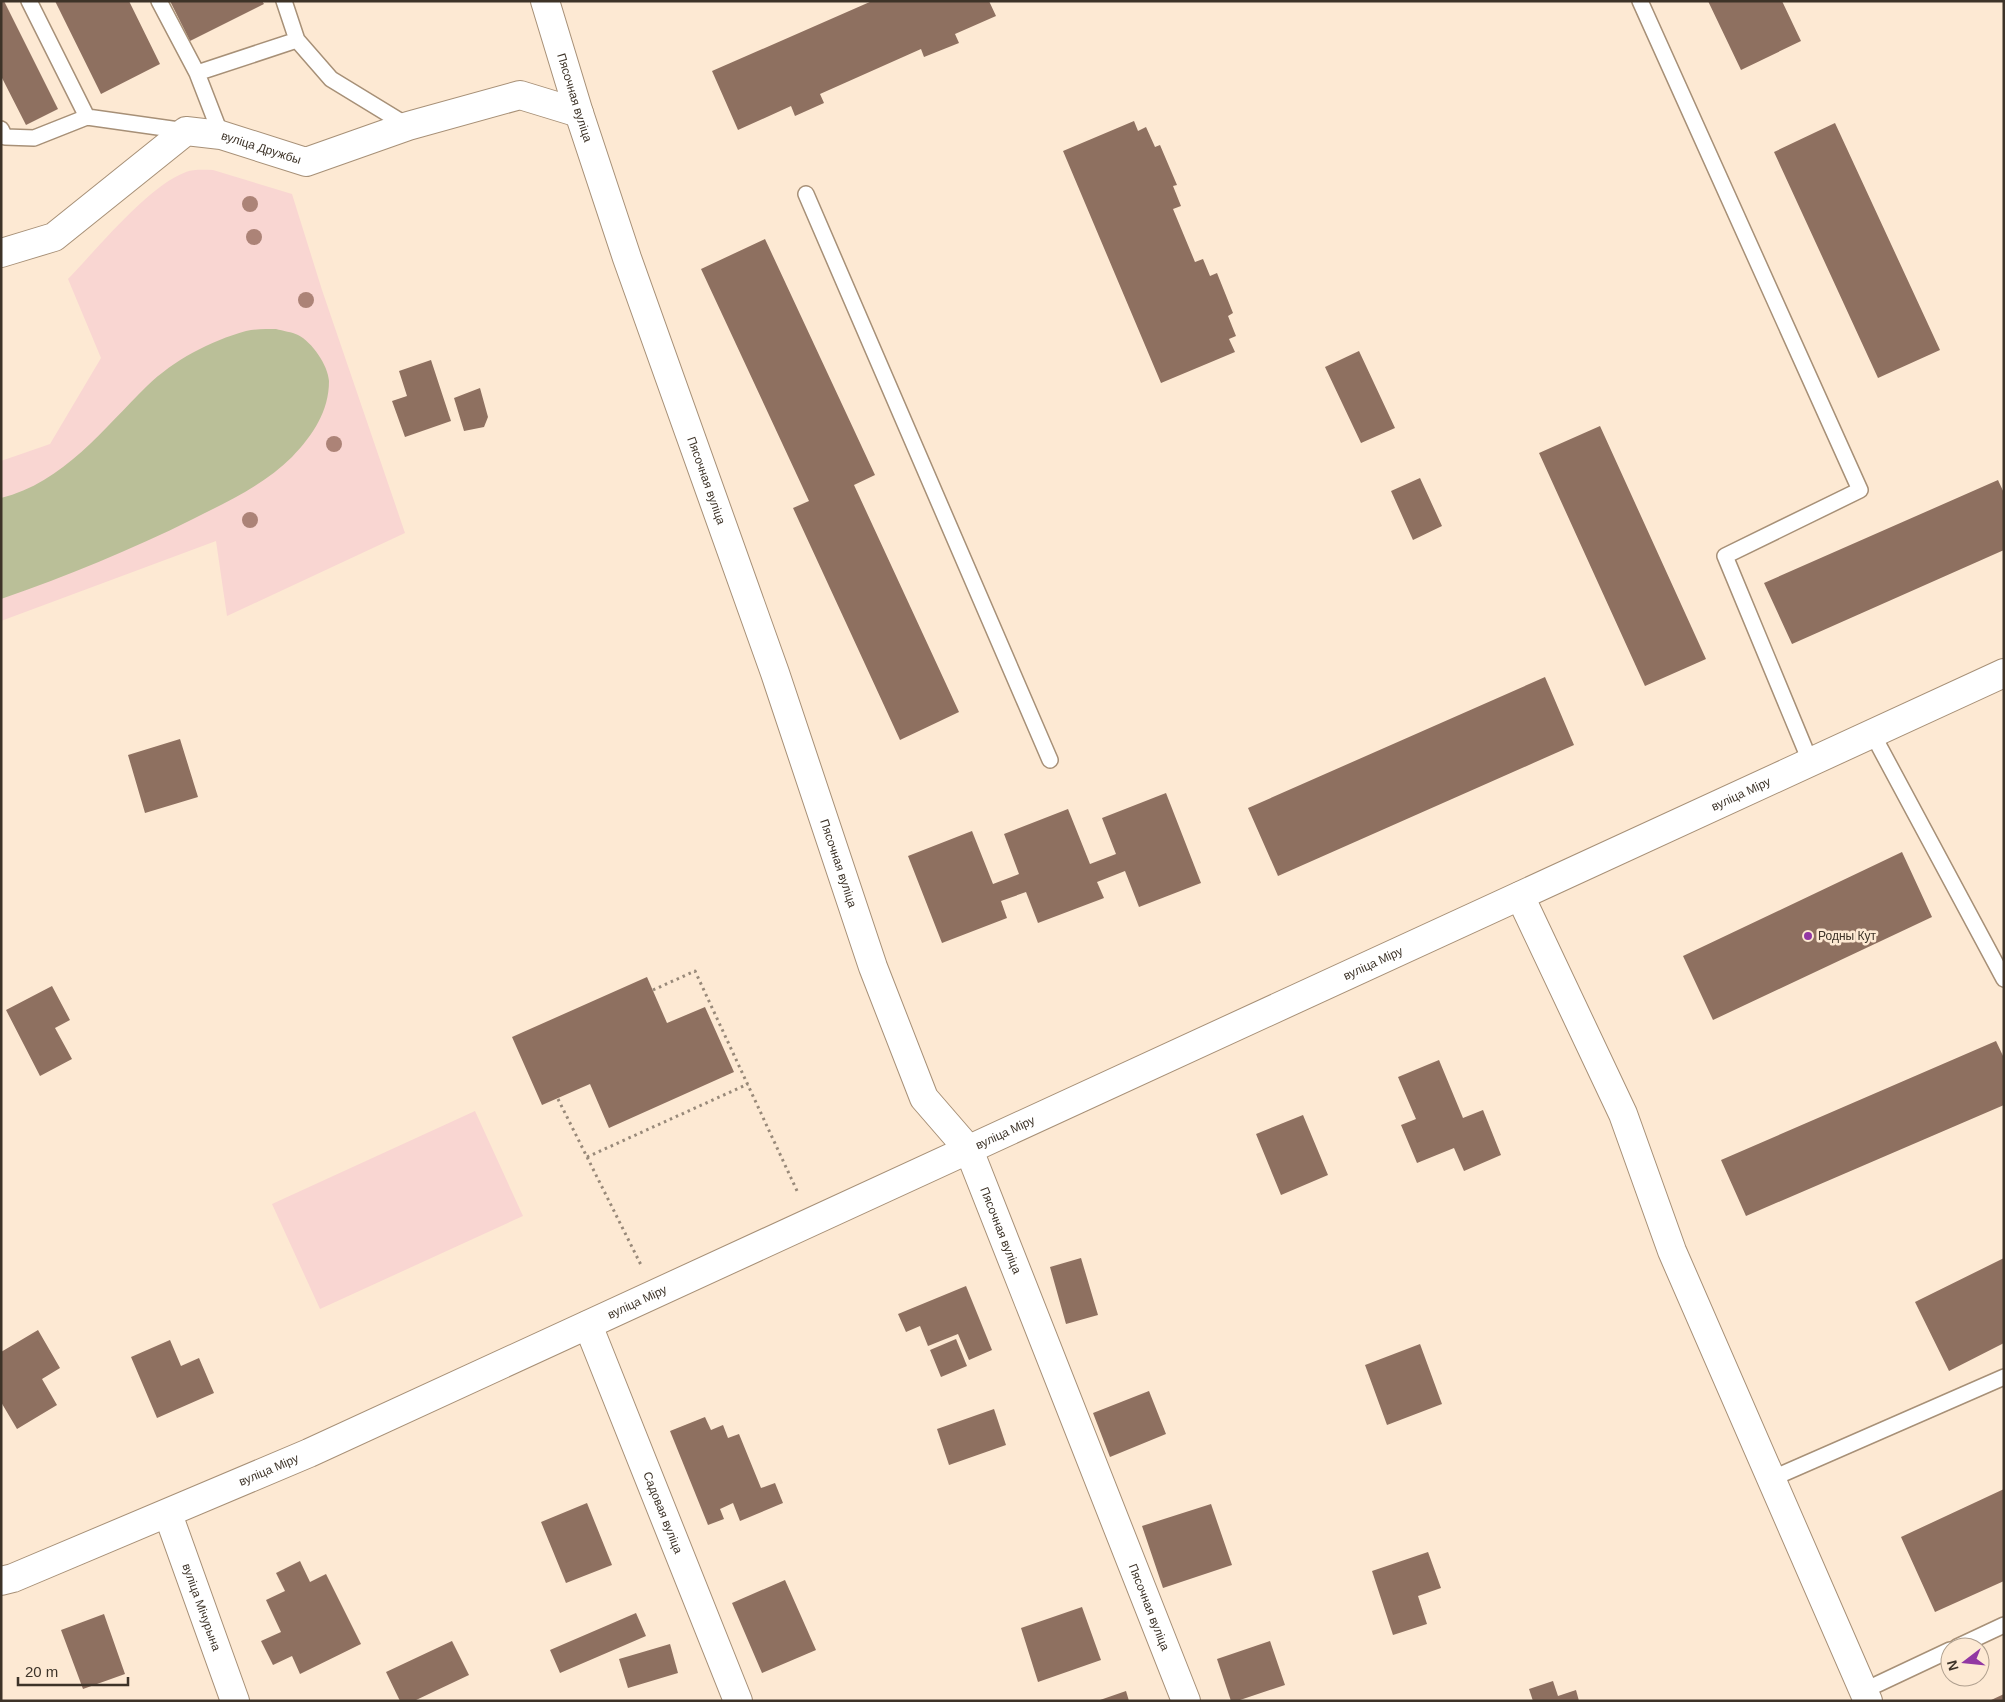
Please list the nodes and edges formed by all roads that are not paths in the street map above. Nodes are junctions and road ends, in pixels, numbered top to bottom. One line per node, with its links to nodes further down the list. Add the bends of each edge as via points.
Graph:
1 (29, 1): 9 (lane)
2 (159, 1): 7 (lane)
3 (284, 1): 6 (lane)
4 (545, 1): 8 (street, Пясочная вуліца)
5 (1640, 1): 19 (lane, via 1860,490 1725,556)
6 (297, 40): 7 (lane); 10 (lane, via 331,79)
7 (197, 73): 13 (lane)
8 (579, 113): 10 (street, вуліца Дружбы, via 520,95); 22 (street, Пясочная вуліца, via 627,258 775,673 873,967 924,1098)
9 (87, 117): 11 (lane, via 34,138 5,138); 12 (lane)
10 (408, 126): 13 (street, вуліца Дружбы, via 306,162)
11 (1, 129)
12 (186, 131): 13 (street, вуліца Дружбы); 15 (street, via 54,237)
13 (221, 135)
14 (806, 194): 18 (lane)
15 (1, 253)
16 (2004, 673): 17 (street, вуліца Міру)
17 (1872, 733): 19 (street, вуліца Міру); 21 (lane)
18 (1050, 760)
19 (1810, 761): 20 (street, вуліца Міру)
20 (1520, 896): 22 (street, вуліца Міру); 25 (street, via 1623,1114 1672,1251)
21 (2002, 971)
22 (969, 1150): 23 (street, вуліца Міру); 34 (street, Пясочная вуліца)
23 (588, 1325): 26 (street, вуліца Міру); 33 (street, Садовая вуліца)
24 (2004, 1377): 25 (lane)
25 (1771, 1479): 31 (street)
26 (168, 1514): 27 (street, вуліца Міру, via 13,1578); 32 (street, вуліца Мічурына)
27 (1, 1580)
28 (2004, 1625): 29 (lane)
29 (1978, 1637)
30 (1940, 1655): 31 (lane)
31 (1866, 1696)
32 (235, 1701)
33 (738, 1701)
34 (1186, 1701)

